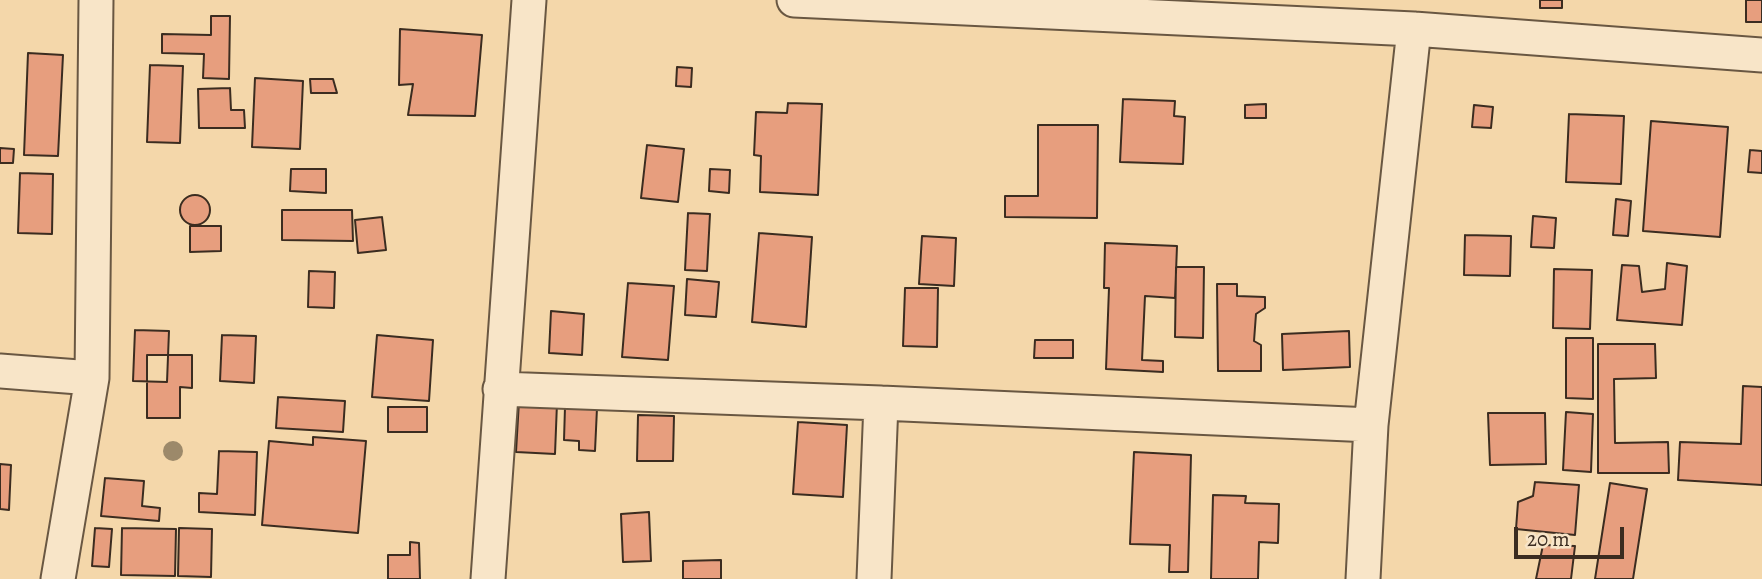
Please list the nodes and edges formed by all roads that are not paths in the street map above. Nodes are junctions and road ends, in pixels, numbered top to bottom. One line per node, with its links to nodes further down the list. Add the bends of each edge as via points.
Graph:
1 (96, 0): 8 (street)
2 (529, 0): 9 (street)
3 (794, 0): 4 (street)
4 (936, 3): 5 (street)
5 (1414, 29): 6 (street); 11 (street)
6 (1762, 55)
7 (0, 372): 8 (street)
8 (92, 377): 12 (street)
9 (500, 389): 10 (street); 13 (street)
10 (881, 403): 11 (street); 14 (street)
11 (1371, 425): 15 (street)
12 (58, 579)
13 (488, 579)
14 (874, 579)
15 (1363, 579)

